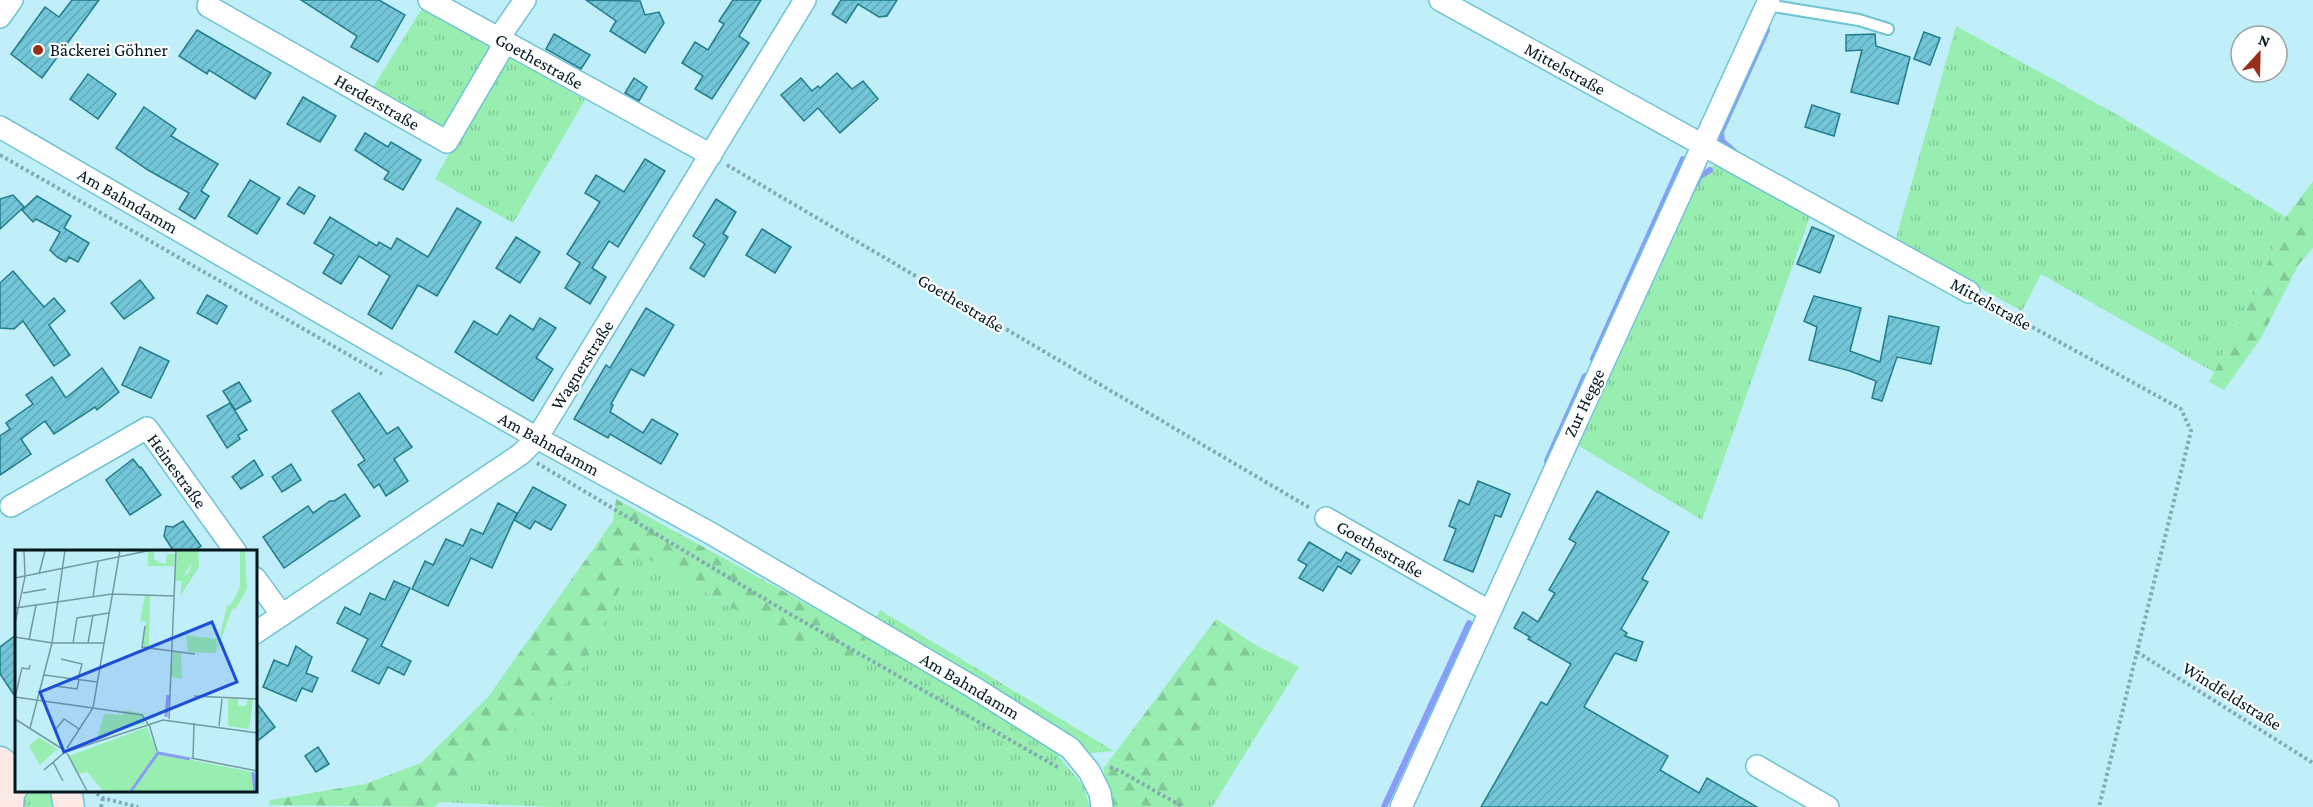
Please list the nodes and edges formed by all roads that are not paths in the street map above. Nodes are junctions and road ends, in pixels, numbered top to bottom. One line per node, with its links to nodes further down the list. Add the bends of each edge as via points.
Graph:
1 (12, 0): 8 (street)
2 (429, 0): 10 (street, Goethestraße)
3 (525, 0): 10 (street)
4 (805, 0): 13 (street, Wagnerstraße)
5 (1440, 0): 12 (street, Mittelstraße)
6 (1768, 2): 9 (lane); 12 (street, Zur Hegge)
7 (208, 6): 10 (street, Herderstraße, via 447,142)
8 (0, 17)
9 (1888, 29)
10 (501, 41): 13 (street, Goethestraße)
11 (0, 127): 15 (street, Am Bahndamm)
12 (1702, 144): 14 (street, Mittelstraße); 20 (street, Zur Hegge)
13 (711, 155): 15 (street, Wagnerstraße)
14 (1969, 292)
15 (537, 438): 21 (street, Wagnerstraße, via 521,454); 26 (street, Am Bahndamm, via 712,534 1070,748 1089,771)
16 (11, 506): 18 (street, Heinestraße, via 147,428)
17 (1326, 518): 20 (street, Goethestraße)
18 (235, 550)
19 (256, 579): 21 (street)
20 (1489, 611): 27 (street, Zur Hegge)
21 (282, 615): 22 (street, Wagnerstraße)
22 (256, 632)
23 (0, 762): 25 (street)
24 (1757, 766): 28 (street)
25 (10, 788)
26 (1102, 807)
27 (1401, 807)
28 (1828, 807)

